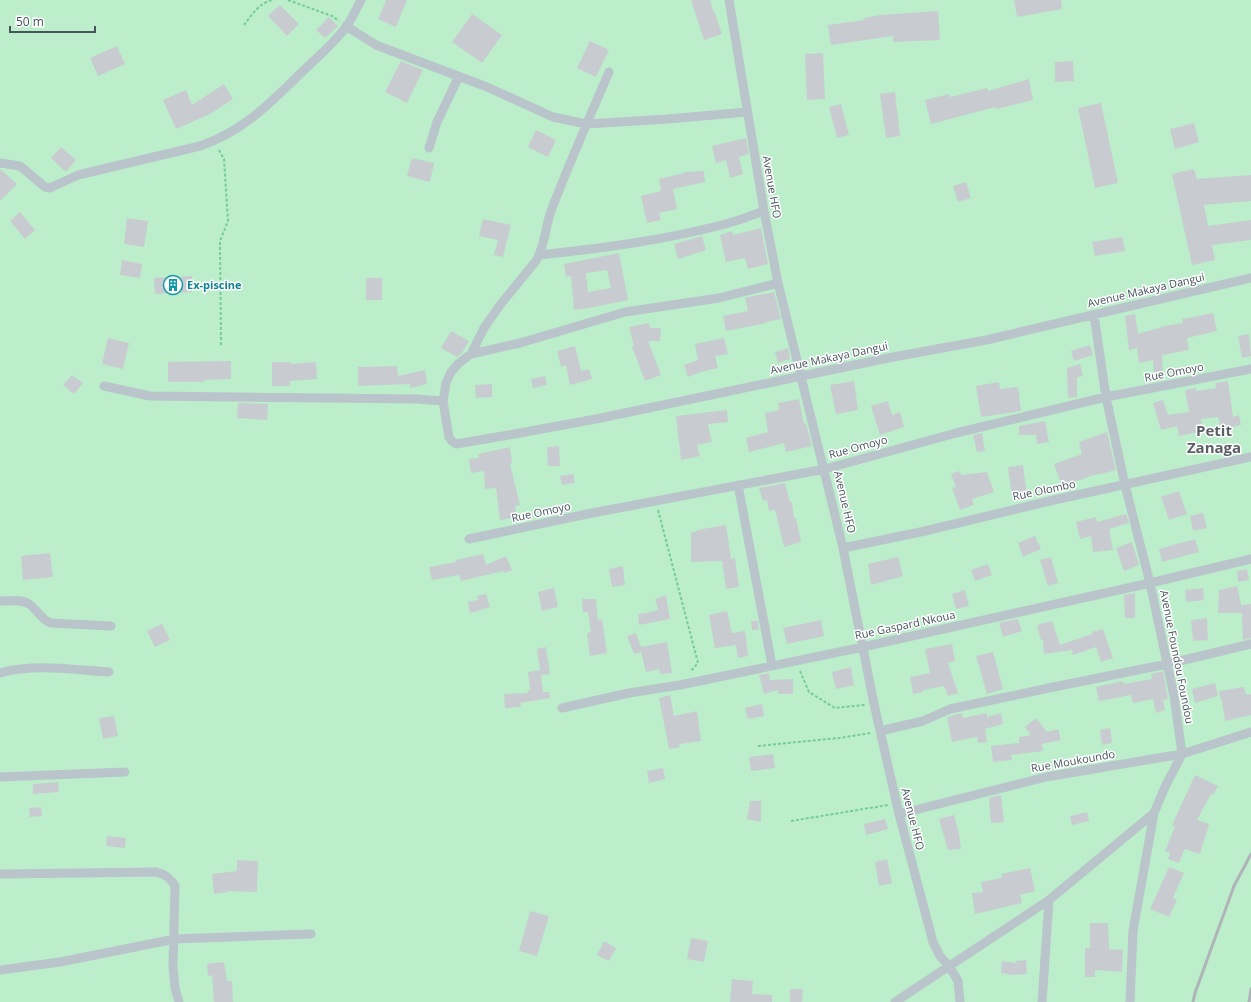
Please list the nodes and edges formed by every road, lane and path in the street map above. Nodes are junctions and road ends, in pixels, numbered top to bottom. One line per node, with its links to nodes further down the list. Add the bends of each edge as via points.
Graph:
1 (272, 0): 5 (path, via 265,2)
2 (288, 0): 6 (path, via 332,16)
3 (361, 0): 6 (street)
4 (729, 0): 9 (street, Avenue HFO)
5 (244, 25)
6 (346, 26): 8 (street, via 376,45); 11 (street, via 267,106 249,121)
7 (609, 72): 10 (street)
8 (459, 76): 10 (street, via 553,117); 12 (street, via 437,122)
9 (747, 112): 10 (street); 14 (street, Avenue HFO)
10 (586, 124): 15 (street, via 547,222)
11 (214, 142): 13 (street, via 78,175 50,188 45,187 20,166); 19 (path, via 224,159 228,220 220,241)
12 (429, 148)
13 (0, 163)
14 (764, 211): 15 (street, via 730,223 671,236); 17 (street, Avenue HFO)
15 (540, 255): 20 (street, via 500,305 484,328)
16 (1251, 278): 18 (street, Avenue Makaya Dangui)
17 (778, 283): 20 (street, via 719,298 625,312 520,343); 22 (street, Avenue HFO)
18 (1094, 315): 22 (street, Avenue Makaya Dangui, via 986,340); 24 (street, Avenue Foundou Foundou)
19 (221, 345)
20 (471, 354): 25 (street, via 451,372 446,382)
21 (1251, 369): 24 (street, Rue Omoyo)
22 (802, 376): 25 (street, Avenue Makaya Dangui, via 596,419 456,444 449,437); 27 (street, Avenue HFO)
23 (104, 386): 25 (street, via 150,396)
24 (1106, 397): 27 (street, Rue Omoyo, via 956,433); 29 (street, Avenue Foundou Foundou)
25 (443, 401)
26 (1251, 457): 29 (street, Rue Olombo)
27 (825, 469): 28 (street, Rue Omoyo); 32 (street, Avenue HFO)
28 (738, 484): 30 (street, Rue Omoyo); 41 (street)
29 (1125, 485): 32 (street, Rue Olombo); 34 (street, Avenue Foundou Foundou)
30 (656, 502): 31 (street, Rue Omoyo); 44 (path, via 698,663)
31 (469, 539)
32 (843, 548): 38 (street, Avenue HFO)
33 (1251, 558): 34 (street, Rue Gaspard Nkoua)
34 (1150, 583): 38 (street, Rue Gaspard Nkoua); 40 (street, Avenue Foundou Foundou)
35 (0, 600): 36 (street, via 22,601 29,604 45,621 52,623)
36 (111, 626)
37 (1251, 644): 40 (street)
38 (863, 647): 39 (street, Rue Gaspard Nkoua); 45 (street, Avenue HFO)
39 (796, 660): 41 (street, Rue Gaspard Nkoua); 45 (path, via 809,692 835,708)
40 (1167, 664): 47 (street, via 950,709 924,721); 50 (street, Avenue Foundou Foundou)
41 (772, 665): 44 (street, Rue Gaspard Nkoua)
42 (109, 672): 43 (street, via 30,668)
43 (0, 673)
44 (680, 684): 46 (street, Rue Gaspard Nkoua)
45 (874, 704): 47 (street, Avenue HFO)
46 (562, 708)
47 (880, 731): 49 (path); 53 (street, Avenue HFO)
48 (1251, 732): 50 (street, Rue Moukoundo)
49 (758, 746)
50 (1182, 754): 54 (street, Rue Moukoundo, via 1046,777); 55 (street)
51 (125, 772): 52 (street)
52 (0, 777)
53 (897, 803): 54 (street, Avenue HFO); 56 (path)
54 (899, 814): 61 (street, Avenue HFO, via 933,942)
55 (1154, 814): 58 (street); 67 (street, via 1133,931)
56 (790, 821)
57 (0, 874): 60 (street, via 163,874 171,879 175,886)
58 (1049, 900): 61 (street); 66 (street)
59 (311, 934): 60 (street)
60 (174, 939): 62 (street, via 60,962); 63 (street, via 173,966)
61 (949, 966): 64 (street); 65 (street, Avenue HFO, via 958,981)
62 (0, 970)
63 (179, 1002)
64 (895, 1002)
65 (960, 1002)
66 (1042, 1002)
67 (1130, 1002)

